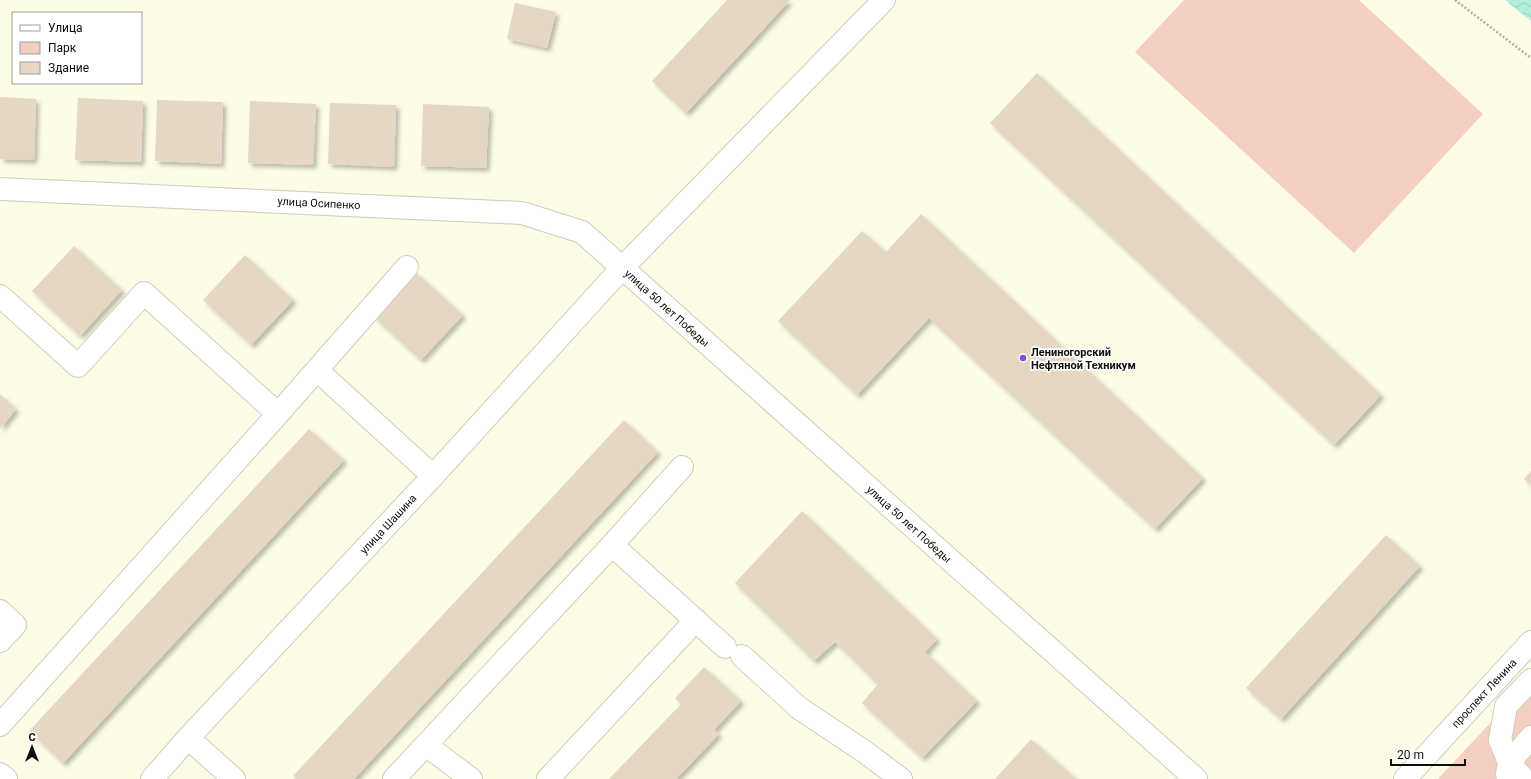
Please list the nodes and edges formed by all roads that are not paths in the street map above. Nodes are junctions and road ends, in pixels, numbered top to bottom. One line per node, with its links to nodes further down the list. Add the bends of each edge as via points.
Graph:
1 (884, 0): 4 (street, улица Шашина)
2 (0, 189): 4 (street, улица Осипенко, via 522,212 582,232)
3 (407, 267): 6 (street)
4 (622, 268): 9 (street, улица Шашина); 29 (street, улица 50 лет Победы)
5 (0, 296): 7 (street, via 78,366 144,293)
6 (317, 370): 7 (street); 9 (street)
7 (278, 414): 16 (street)
8 (682, 467): 10 (street)
9 (433, 476): 18 (street, улица Шашина)
10 (612, 545): 12 (street); 19 (street)
11 (0, 611): 13 (street, via 15,625)
12 (696, 620): 27 (street); 28 (street, via 799,708)
13 (0, 641)
14 (1531, 642): 30 (street, проспект Ленина)
15 (1531, 680): 20 (street, via 1506,706 1500,740)
16 (0, 725)
17 (1531, 737): 20 (street)
18 (188, 738): 23 (street, улица Шашина); 24 (street)
19 (426, 745): 25 (street); 26 (street)
20 (1507, 771): 31 (street)
21 (0, 774): 22 (street)
22 (6, 779)
23 (152, 779)
24 (234, 779)
25 (394, 779)
26 (471, 779)
27 (548, 779)
28 (901, 779)
29 (1196, 779)
30 (1405, 779)
31 (1524, 779)

